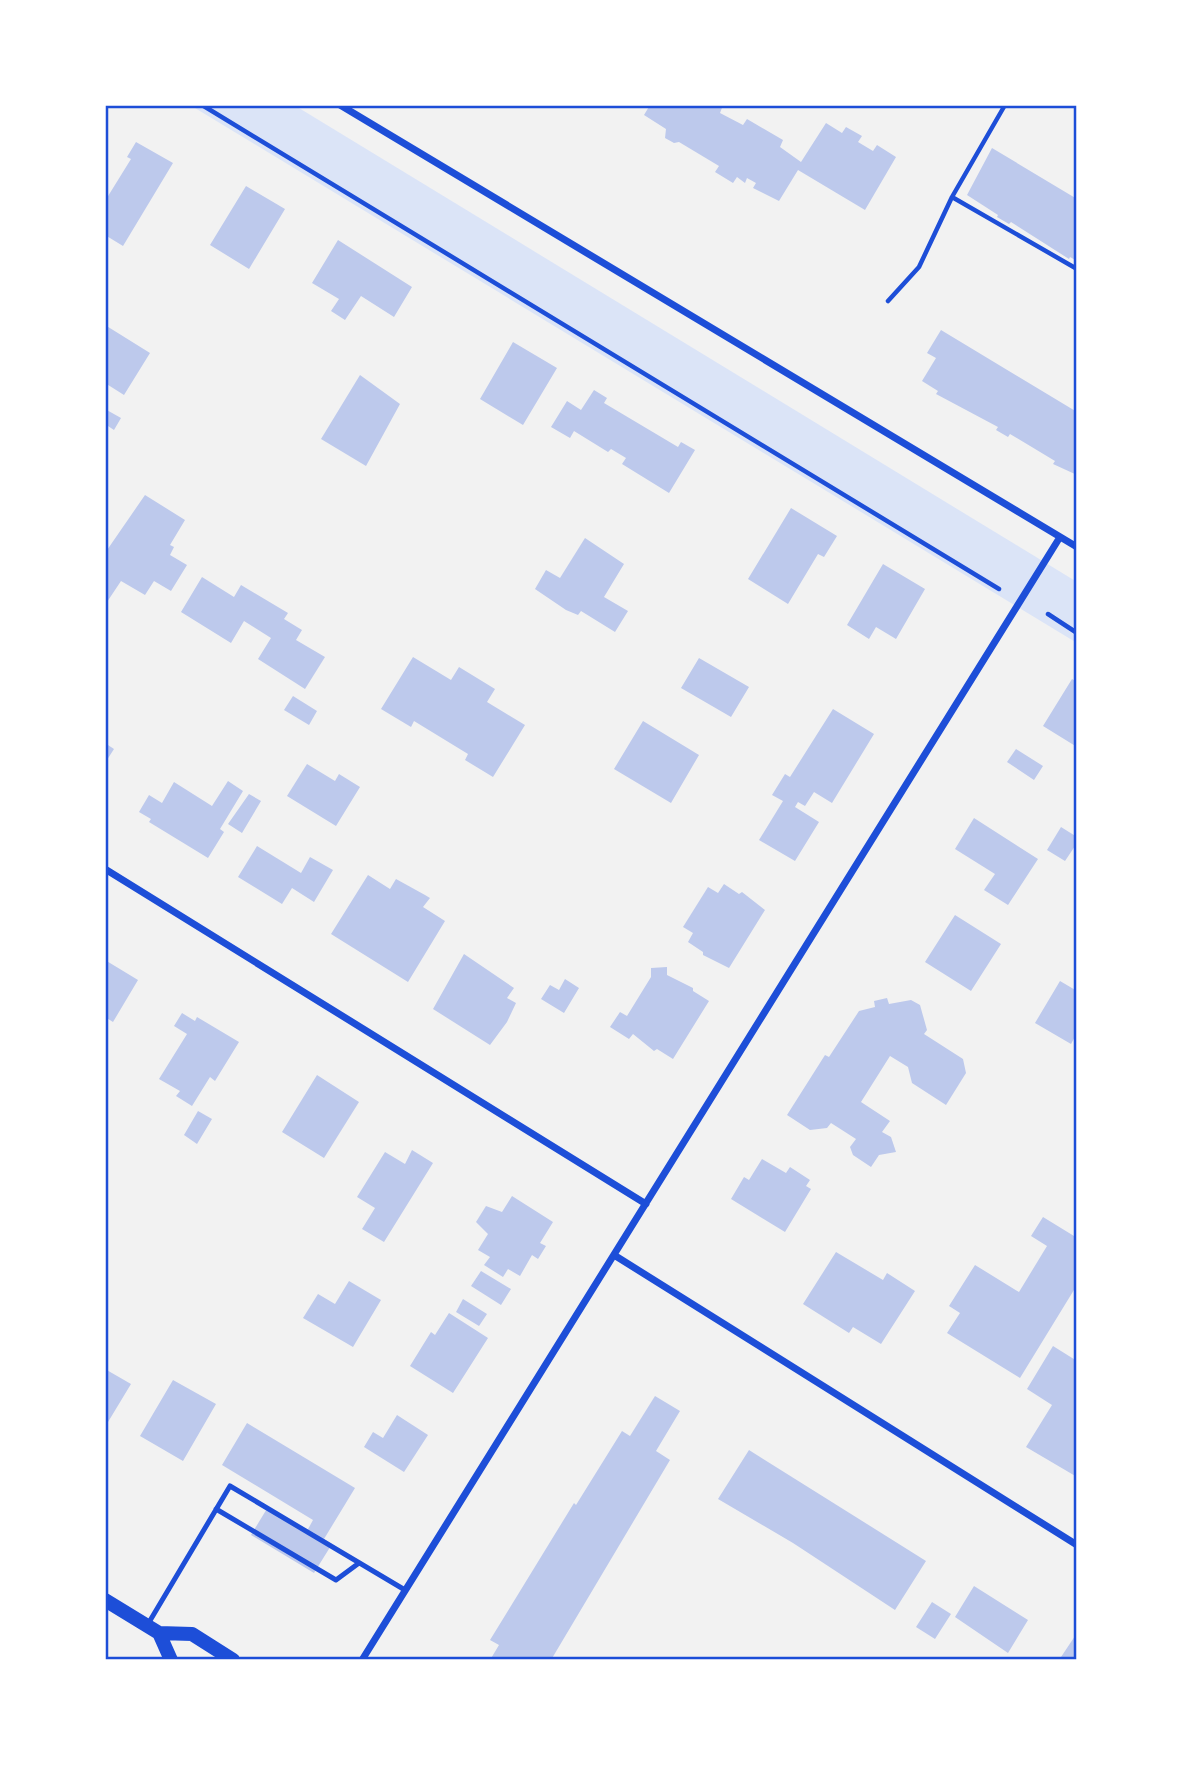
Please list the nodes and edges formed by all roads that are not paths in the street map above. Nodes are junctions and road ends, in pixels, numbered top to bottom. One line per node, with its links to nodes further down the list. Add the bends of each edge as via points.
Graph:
1 (340, 105): 2 (street)
2 (1060, 537): 3 (street); 5 (street)
3 (1077, 547)
4 (105, 869): 5 (street)
5 (646, 1204): 6 (street)
6 (614, 1255): 8 (street); 10 (street)
7 (216, 1509): 9 (lane, via 336,1580); 9 (lane, via 230,1486); 12 (lane)
8 (1077, 1545)
9 (359, 1563): 10 (lane)
10 (405, 1590): 15 (street)
11 (105, 1600): 12 (main road)
12 (153, 1629): 13 (main road); 14 (main road, via 192,1634)
13 (171, 1660)
14 (233, 1660)
15 (362, 1660)

